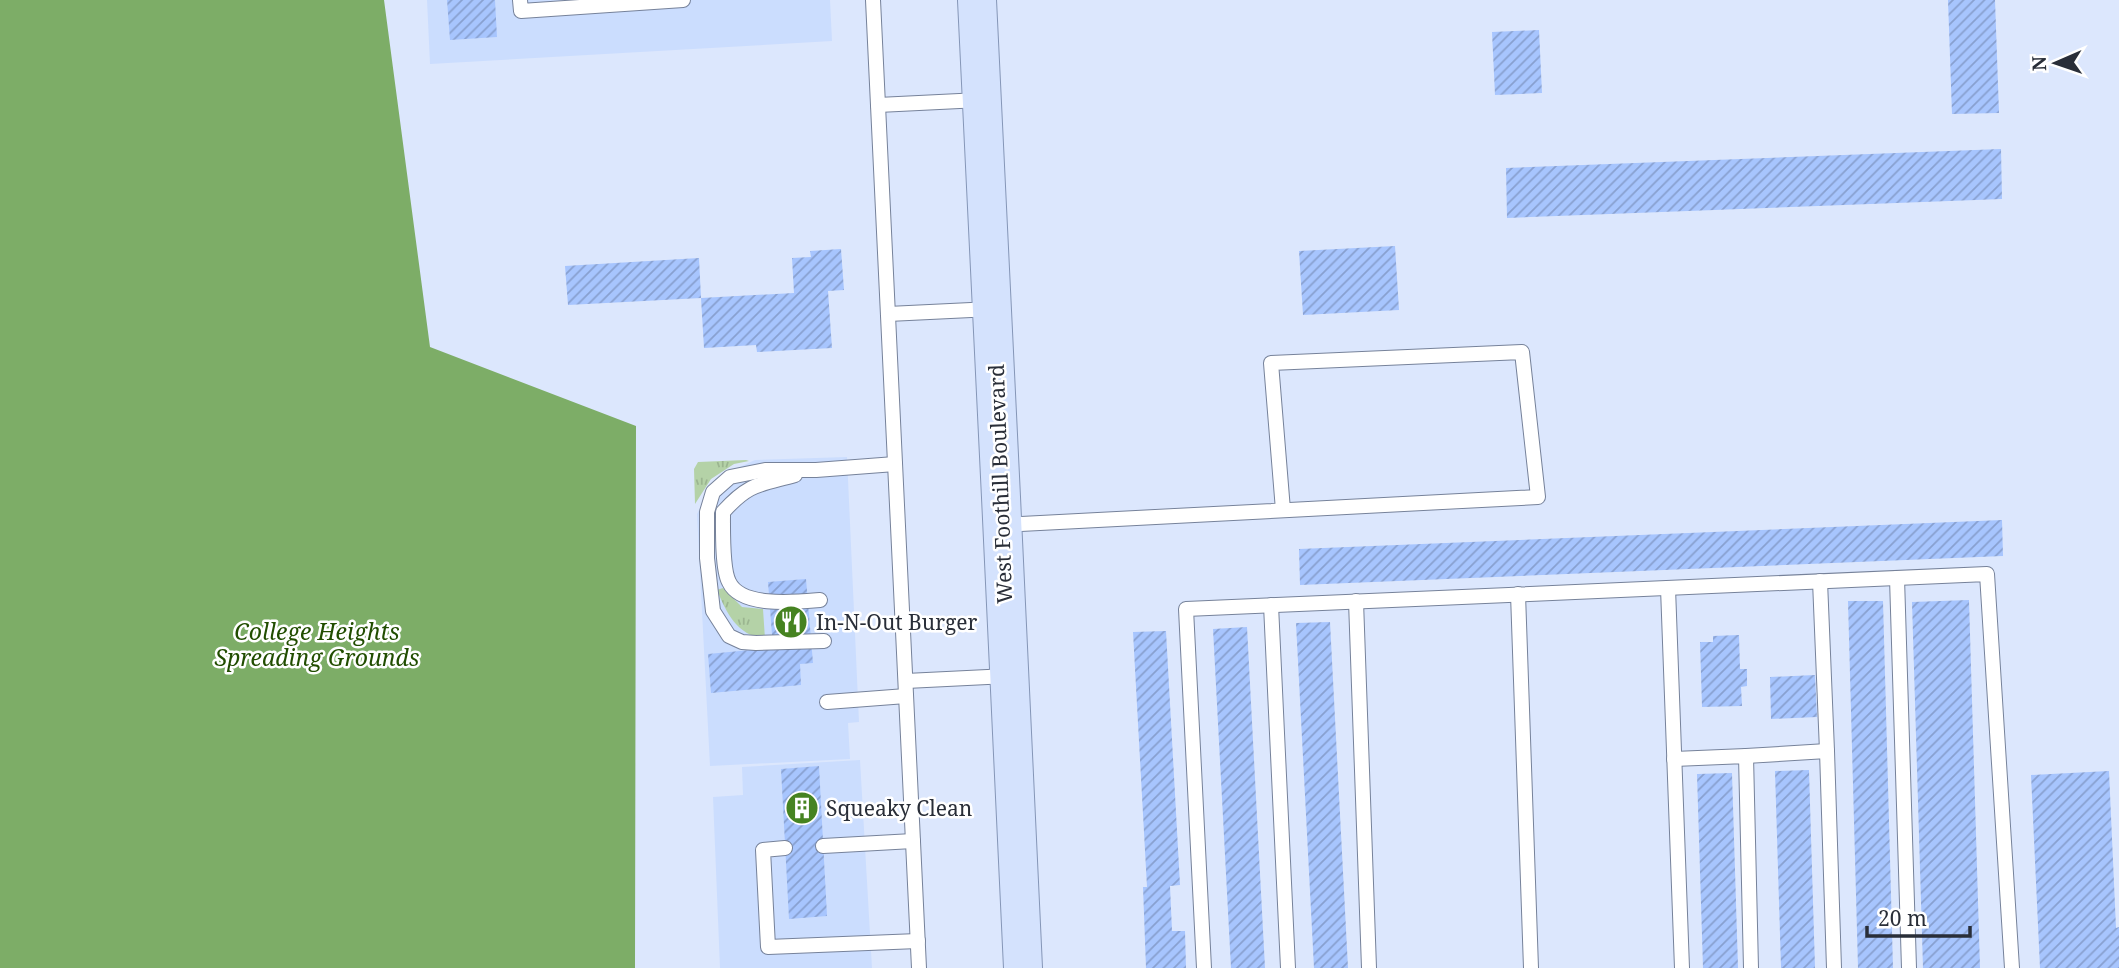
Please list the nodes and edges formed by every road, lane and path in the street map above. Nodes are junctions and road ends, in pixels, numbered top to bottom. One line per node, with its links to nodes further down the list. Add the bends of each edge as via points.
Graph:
1 (520, 0): 2 (lane, via 521,11)
2 (683, 0)
3 (873, 0): 6 (lane)
4 (977, 0): 5 (main road, West Foothill Boulevard)
5 (982, 100): 6 (lane); 7 (main road, West Foothill Boulevard)
6 (878, 105): 8 (lane)
7 (993, 309): 8 (lane); 12 (main road, West Foothill Boulevard)
8 (888, 314): 9 (lane)
9 (895, 464): 10 (lane); 22 (lane)
10 (816, 470): 17 (lane, via 749,487 736,497 723,512 723,545 729,582 751,600); 20 (lane, via 765,470 730,477 713,492 707,512 707,558 713,611 729,636 756,643)
11 (1283, 510): 11 (lane, via 1538,497 1522,352 1270,363); 12 (lane)
12 (1001, 525): 21 (main road, West Foothill Boulevard)
13 (1897, 578): 14 (lane); 40 (lane); 41 (lane, via 1987,574)
14 (1820, 581): 15 (lane); 24 (lane)
15 (1668, 588): 16 (lane); 26 (lane)
16 (1518, 594): 18 (lane); 36 (lane)
17 (820, 600)
18 (1356, 601): 19 (lane); 35 (lane)
19 (1271, 605): 33 (lane, via 1186,609); 34 (lane)
20 (824, 641)
21 (1009, 676): 22 (lane); 32 (main road, West Foothill Boulevard)
22 (906, 689): 23 (lane); 27 (lane)
23 (827, 702)
24 (1827, 751): 25 (lane); 39 (lane)
25 (1746, 757): 26 (lane); 38 (lane)
26 (1674, 758): 37 (lane)
27 (913, 841): 28 (lane); 30 (lane)
28 (823, 846)
29 (785, 848): 30 (lane, via 763,850 768,947)
30 (918, 941): 31 (lane)
31 (919, 968)
32 (1023, 968)
33 (1204, 968)
34 (1288, 968)
35 (1369, 968)
36 (1531, 968)
37 (1682, 968)
38 (1751, 968)
39 (1834, 968)
40 (1909, 968)
41 (2012, 968)

